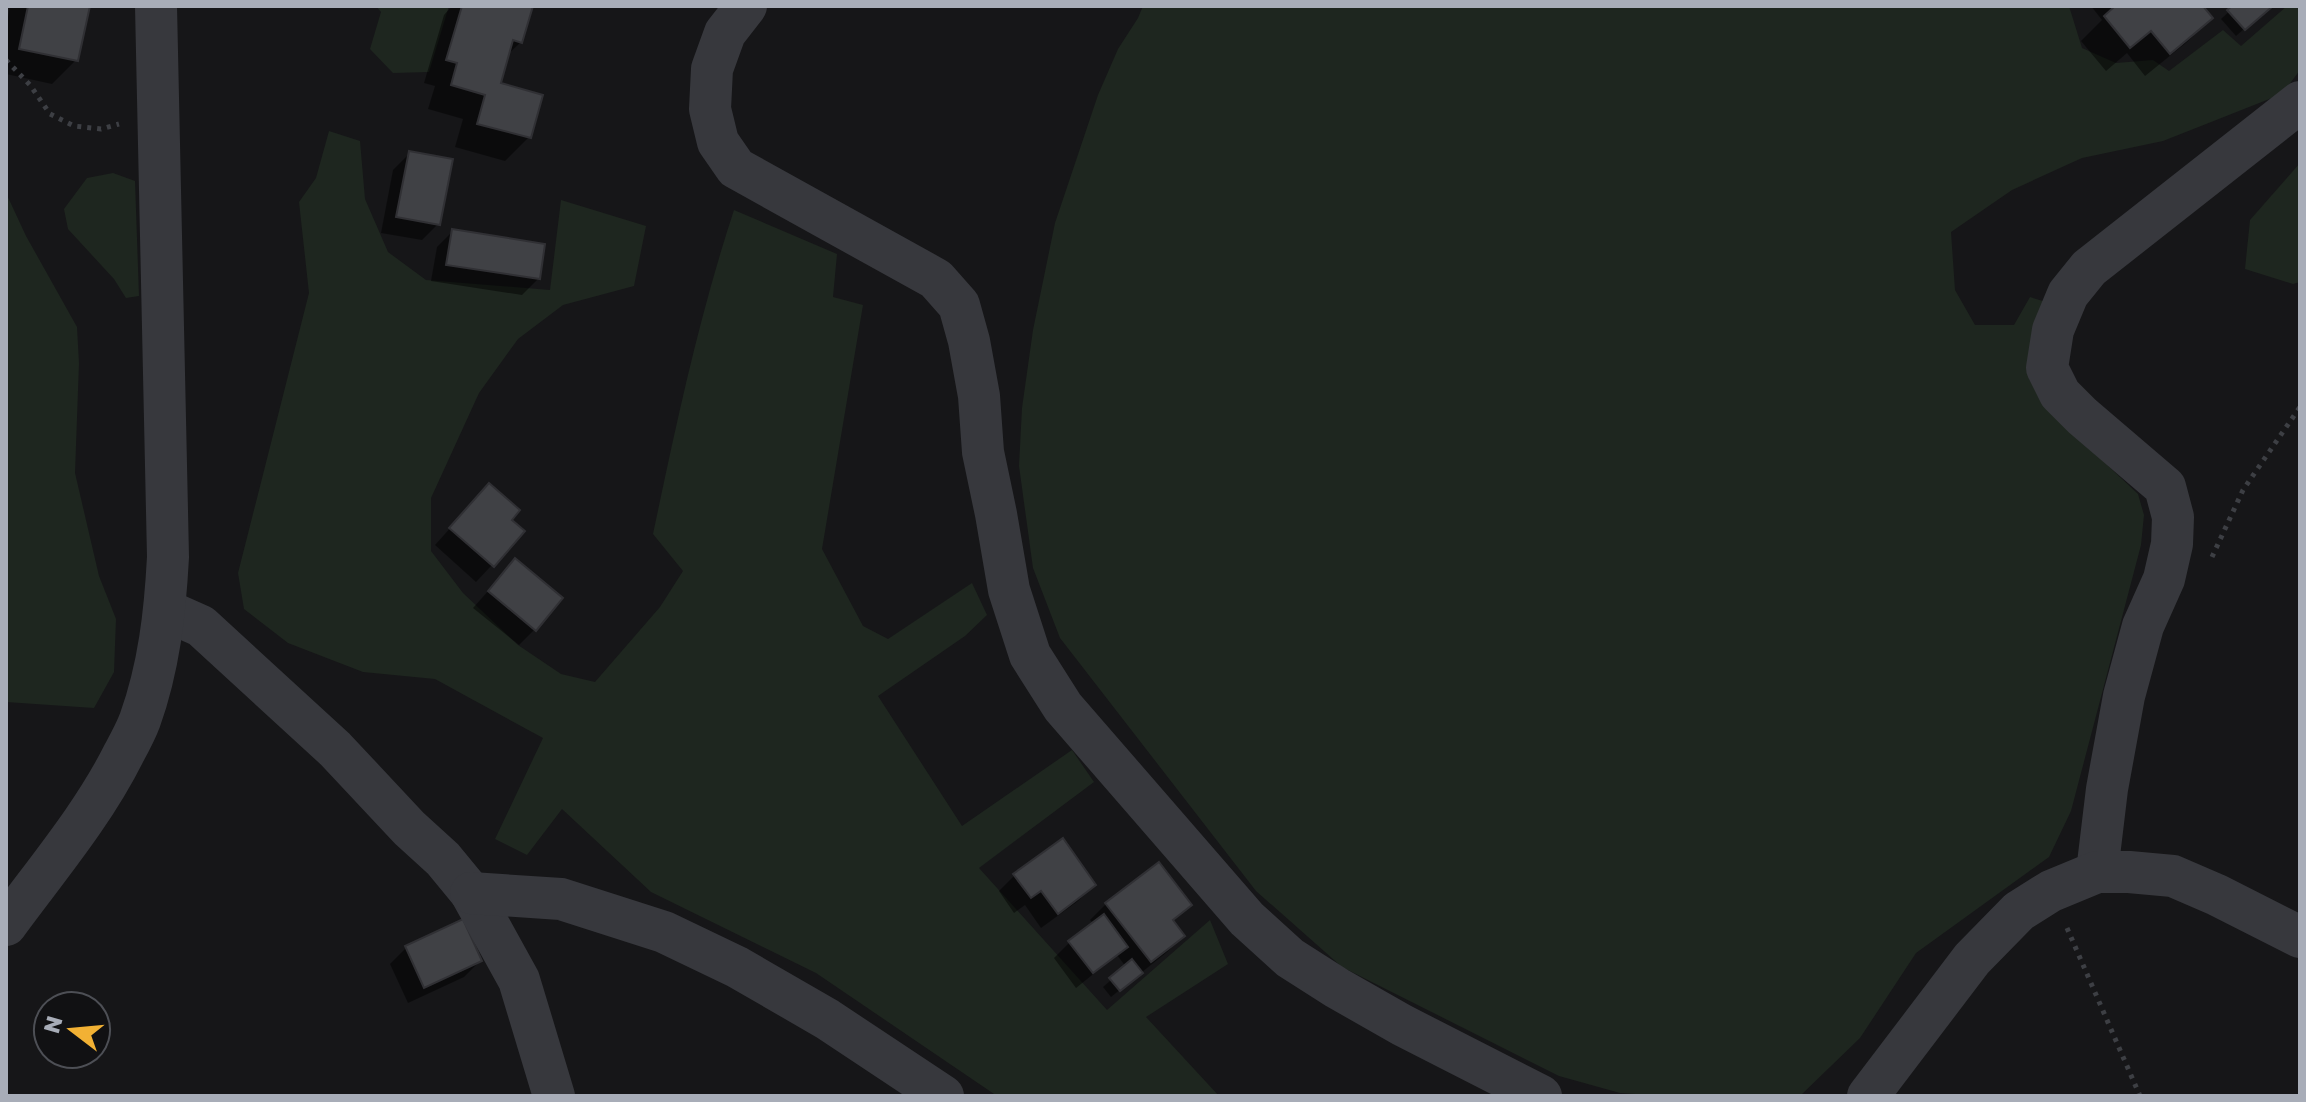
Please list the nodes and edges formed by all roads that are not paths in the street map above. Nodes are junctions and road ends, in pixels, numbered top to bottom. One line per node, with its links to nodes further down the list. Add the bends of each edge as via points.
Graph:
1 (156, 6): 4 (street, via 167,458)
2 (746, 6): 11 (street, via 725,33 712,69 710,109 718,142 736,168 936,279 959,305 1009,590 1030,655 1063,707 1247,919 1290,958 1402,1025)
3 (2300, 102): 5 (street, via 2089,268 2068,294 2053,330 2047,368 2060,394 2165,487 2173,517 2164,579 2143,626 2124,696)
4 (165, 610): 6 (street, via 201,626 335,749); 7 (street, via 140,723 96,803)
5 (2097, 872): 8 (street, via 2173,876); 12 (street, via 2019,911 1972,959)
6 (471, 893): 9 (street, via 519,980); 10 (street, via 561,899 664,932 827,1019)
7 (6, 925)
8 (2300, 937)
9 (554, 1096)
10 (943, 1096)
11 (1541, 1096)
12 (1868, 1096)

